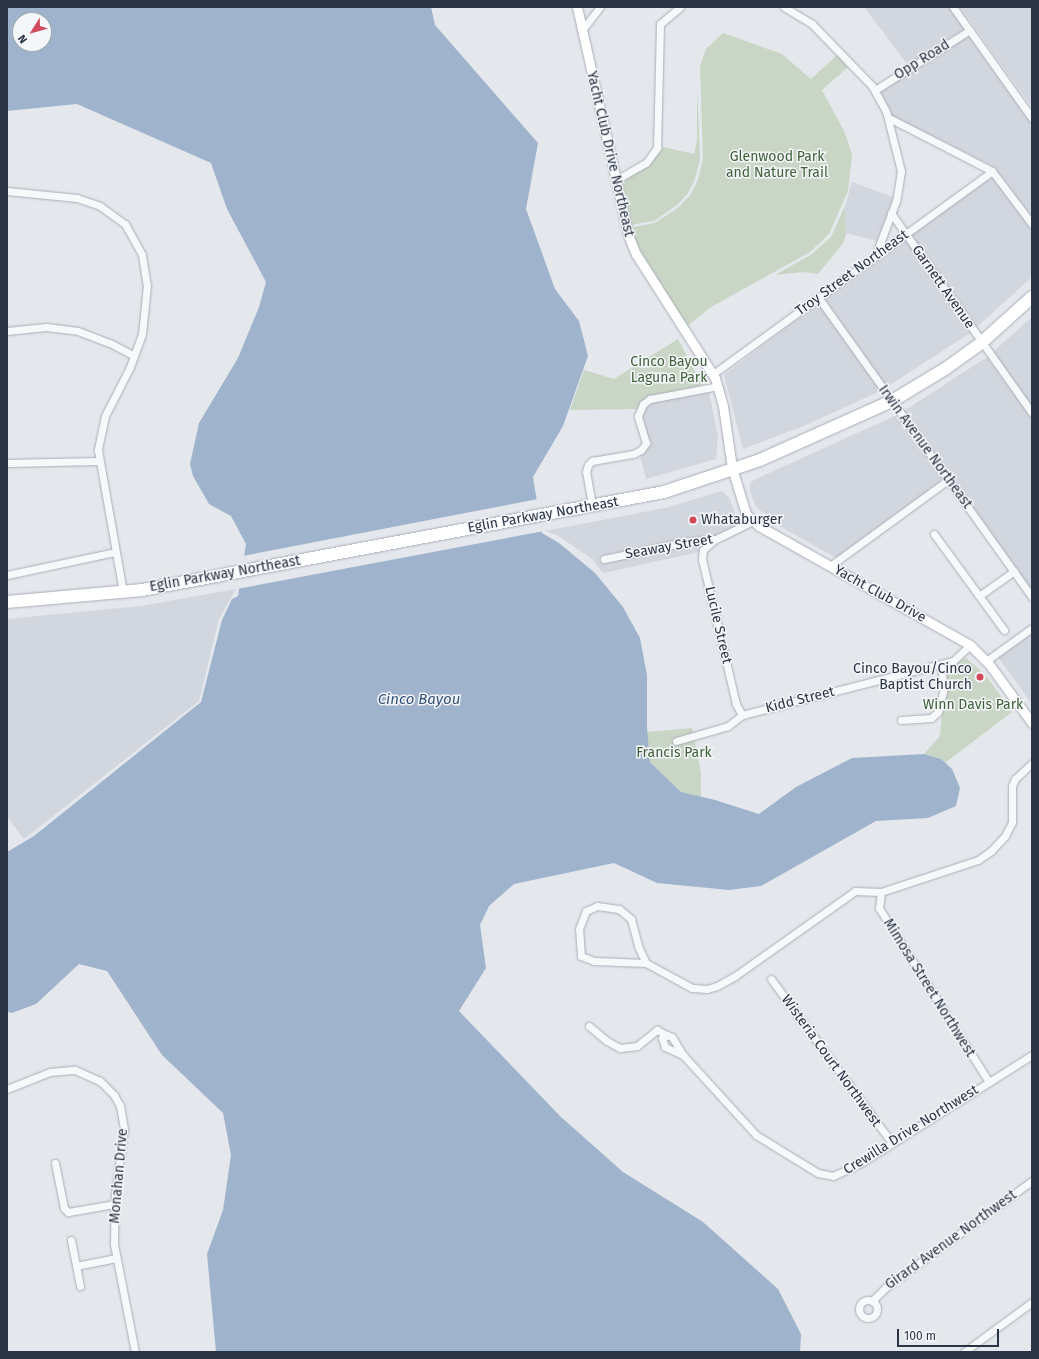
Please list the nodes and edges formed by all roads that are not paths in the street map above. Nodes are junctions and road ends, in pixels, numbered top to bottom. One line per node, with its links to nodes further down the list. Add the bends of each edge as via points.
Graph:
1 (577, 7): 6 (street, Yacht Club Drive Northeast)
2 (600, 7): 6 (street)
3 (680, 7): 12 (street, via 660,24 657,148 646,163)
4 (784, 7): 8 (street, via 808,20)
5 (953, 7): 7 (street)
6 (582, 30): 12 (street, Yacht Club Drive Northeast)
7 (970, 30): 8 (street, Opp Road); 10 (street)
8 (875, 90): 9 (street)
9 (889, 118): 11 (street); 14 (street, via 901,171)
10 (1032, 118)
11 (992, 171): 15 (street); 16 (street, Troy Street Northeast)
12 (616, 180): 23 (street, Yacht Club Drive Northeast, via 627,231 636,254)
13 (7, 191): 22 (street, via 89,201 112,213 132,233 142,255 146,275 142,334)
14 (891, 213): 16 (street, Garnett Avenue); 17 (street)
15 (1032, 224)
16 (906, 233): 17 (street, Troy Street Northeast); 21 (street, Garnett Avenue)
17 (876, 255): 18 (street, Troy Street Northeast)
18 (818, 297): 23 (street, Troy Street Northeast); 25 (street, Irwin Avenue Northeast)
19 (1032, 297): 21 (highway, Eglin Parkway Northeast)
20 (7, 331): 22 (street, via 46,327 78,331 110,343)
21 (981, 343): 25 (highway, Eglin Parkway Northeast, via 945,369); 26 (street, Garnett Avenue)
22 (134, 356): 27 (street, via 100,428)
23 (713, 374): 24 (street, Yacht Club Drive Northeast)
24 (718, 386): 29 (street, Yacht Club Drive Northeast); 31 (street, via 650,400 643,404 638,416 646,443 641,450 633,454 592,461 588,465 586,472)
25 (892, 401): 29 (highway, Eglin Parkway Northeast, via 808,440); 30 (street, Irwin Avenue Northeast)
26 (1032, 413)
27 (99, 461): 28 (street); 35 (street)
28 (7, 463)
29 (732, 468): 31 (highway, Eglin Parkway Northeast, via 664,492); 32 (street, Yacht Club Drive, via 746,514)
30 (948, 480): 37 (street); 38 (street, Irwin Avenue Northeast)
31 (592, 505): 40 (highway, Eglin Parkway Northeast)
32 (753, 521): 34 (street, Seaway Street); 37 (street, Yacht Club Drive)
33 (934, 534): 41 (street)
34 (715, 539): 36 (street, Seaway Street); 49 (street, Lucile Street, via 703,550 702,559 736,704)
35 (115, 552): 39 (street); 40 (street)
36 (604, 558)
37 (830, 566): 46 (street, Yacht Club Drive)
38 (1014, 571): 41 (street); 42 (street, Irwin Avenue Northeast)
39 (7, 575)
40 (123, 592): 43 (highway, Eglin Parkway Northeast)
41 (979, 596): 45 (street)
42 (1032, 597)
43 (7, 602)
44 (1032, 628): 47 (street)
45 (1004, 630)
46 (970, 646): 47 (street, Yacht Club Drive); 48 (street, Kidd Street, via 953,661)
47 (986, 661): 51 (street, Yacht Club Drive)
48 (942, 664): 49 (street, Kidd Street); 50 (street, via 943,692 934,715)
49 (742, 715): 52 (street, via 728,726)
50 (901, 720)
51 (1032, 723)
52 (676, 741)
53 (1032, 762): 54 (street, via 1015,779 1012,786 1012,822 1005,836 991,851 978,860)
54 (881, 892): 55 (street, via 855,891 717,986 707,989 692,988); 61 (street, Mimosa Street Northwest, via 879,908)
55 (646, 963): 55 (street, via 638,946 634,926 627,914 602,905 586,911 579,929 581,956 594,961)
56 (771, 978): 63 (street, Wisteria Court Northwest)
57 (589, 1026): 58 (street, via 620,1048 636,1046 657,1030)
58 (667, 1035): 59 (street, Crewilla Drive Northwest, via 672,1037); 59 (street, Crewilla Drive Northwest, via 662,1038 662,1045)
59 (684, 1055): 63 (street, Crewilla Drive Northwest, via 753,1132 818,1173 833,1176 845,1172)
60 (1032, 1055): 61 (street, Crewilla Drive Northwest)
61 (989, 1082): 63 (street, Crewilla Drive Northwest)
62 (7, 1090): 66 (street, Monahan Drive, via 62,1070 92,1076 108,1088 120,1106 124,1129)
63 (892, 1143)
64 (55, 1163): 66 (street, via 64,1208 68,1212)
65 (1032, 1181): 71 (street, Girard Avenue Northwest, via 885,1288)
66 (115, 1204): 68 (street, Monahan Drive)
67 (72, 1240): 69 (street)
68 (116, 1258): 69 (street); 73 (street, Monahan Drive)
69 (76, 1266): 70 (street)
70 (80, 1286)
71 (872, 1301)
72 (1032, 1302): 74 (street)
73 (135, 1352)
74 (964, 1352)

